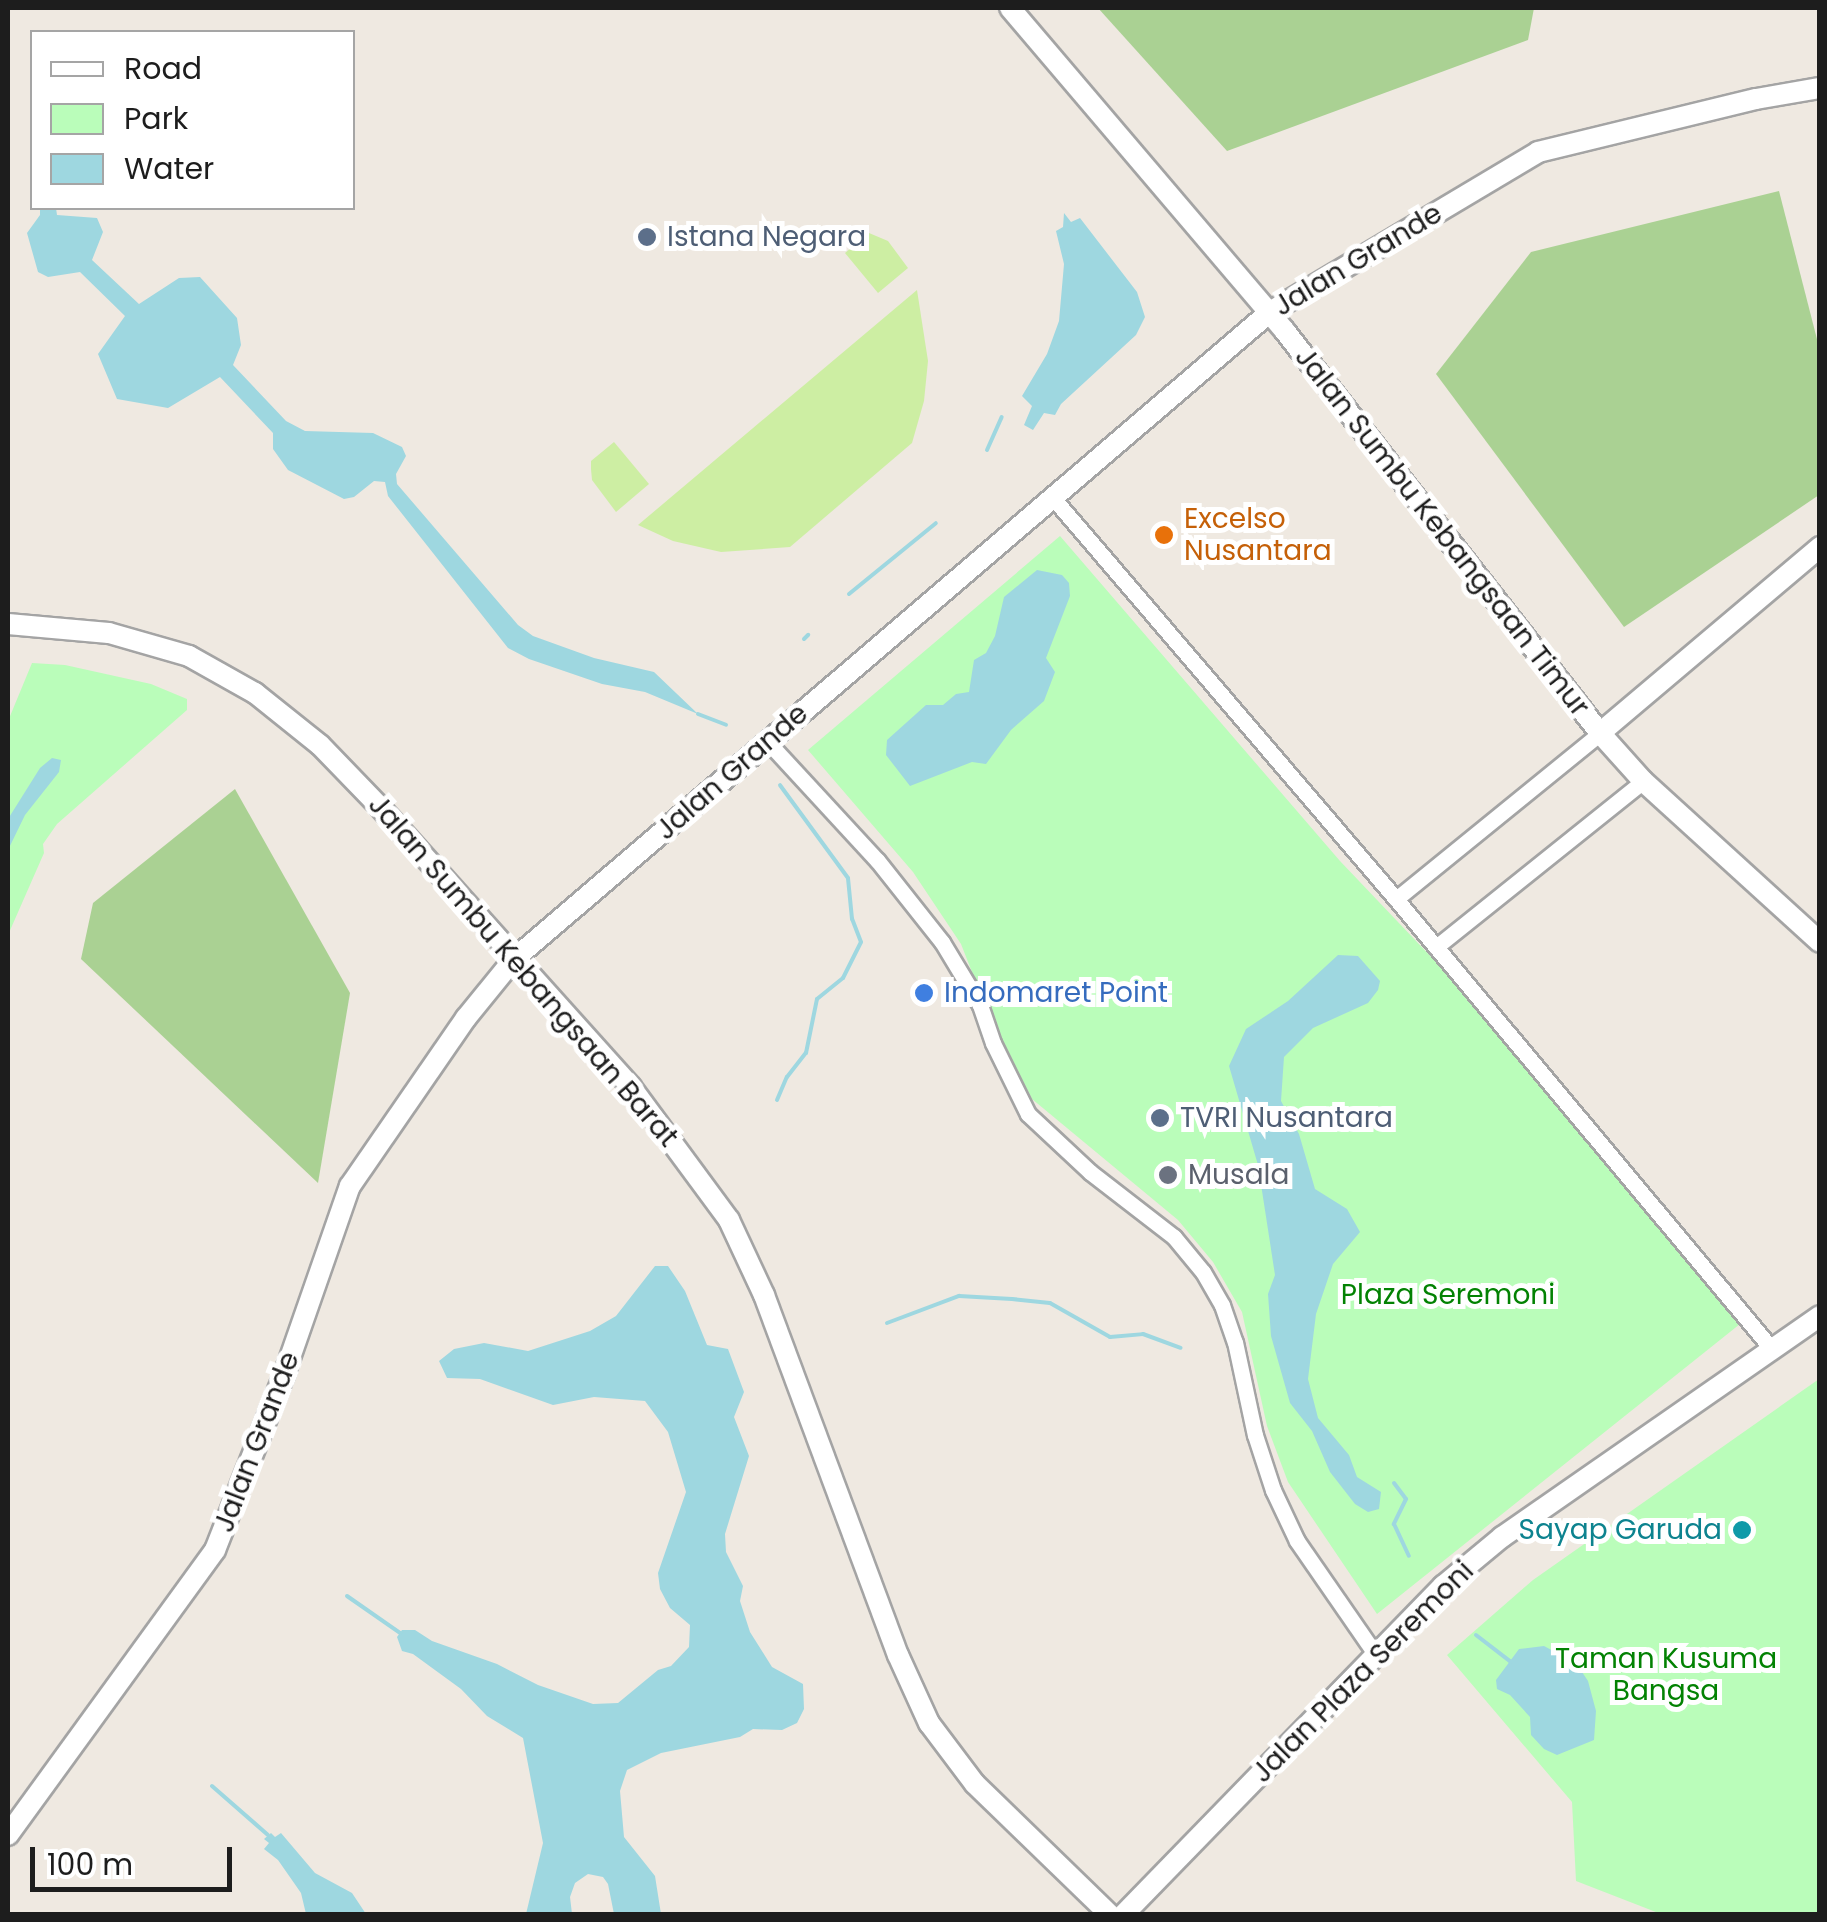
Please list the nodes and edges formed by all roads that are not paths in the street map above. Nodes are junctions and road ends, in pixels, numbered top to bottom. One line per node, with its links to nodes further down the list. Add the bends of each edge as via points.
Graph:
1 (1010, 8): 3 (street, Jalan Sumbu Kebangsaan Timur)
2 (1820, 88): 3 (street, Jalan Grande, via 1538,152)
3 (1270, 312): 4 (street, Jalan Grande); 7 (street, Jalan Sumbu Kebangsaan Timur)
4 (1054, 499): 8 (street, Jalan Grande); 10 (street)
5 (1820, 547): 7 (street)
6 (8, 624): 13 (street, Jalan Sumbu Kebangsaan Barat, via 110,632 188,656 256,693 332,757)
7 (1600, 733): 9 (street, Jalan Sumbu Kebangsaan Timur); 10 (street)
8 (767, 742): 13 (street, Jalan Grande); 16 (street, via 877,860 942,942 980,1005 1028,1114 1174,1237 1203,1272 1235,1342 1273,1490 1297,1540)
9 (1643, 782): 11 (street, Jalan Sumbu Kebangsaan Timur); 12 (street)
10 (1396, 899): 12 (street)
11 (1820, 942)
12 (1436, 947): 15 (street)
13 (514, 959): 17 (street, Jalan Grande, via 350,1186 214,1550); 18 (street, Jalan Sumbu Kebangsaan Barat, via 632,1087 728,1220 764,1295 929,1723 974,1784)
14 (1820, 1316): 15 (street, Jalan Plaza Seremoni)
15 (1771, 1348): 16 (street, Jalan Plaza Seremoni, via 1502,1537)
16 (1376, 1655): 19 (street, Jalan Plaza Seremoni)
17 (8, 1835)
18 (1109, 1914)
19 (1124, 1914)

